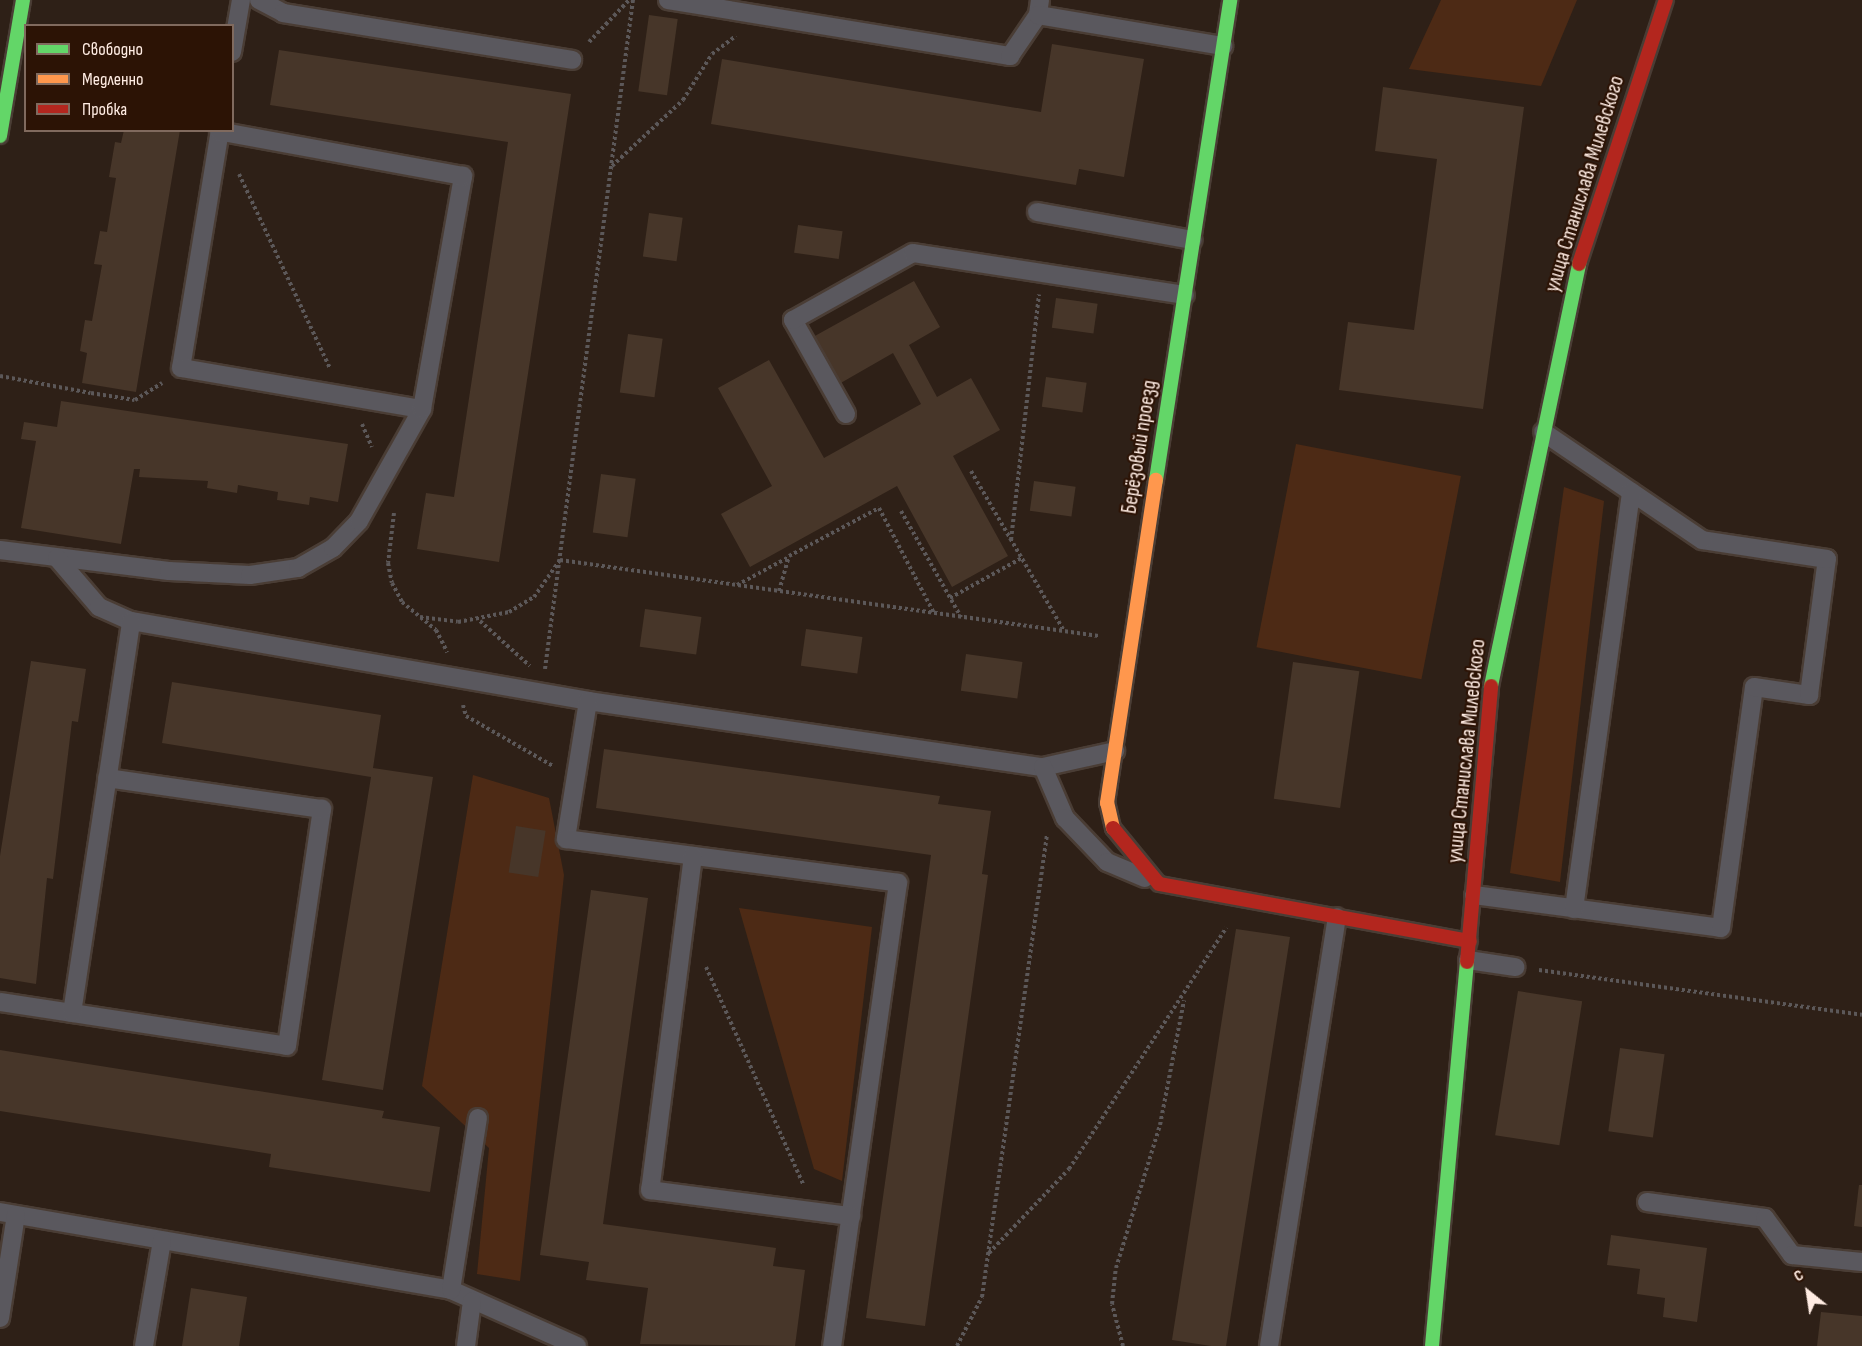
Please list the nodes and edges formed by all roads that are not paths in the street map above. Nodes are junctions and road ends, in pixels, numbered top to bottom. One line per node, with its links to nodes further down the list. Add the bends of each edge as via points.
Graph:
1 (22, 0): 13 (street)
2 (241, 0): 8 (lane)
3 (260, 0): 10 (lane, via 284,13)
4 (668, 0): 7 (lane, via 1010,56)
5 (1230, 0): 9 (street, Берёзовый проезд)
6 (1666, 0): 19 (street, улица Станислава Милевского, via 1577,270)
7 (1039, 8): 9 (lane)
8 (234, 40)
9 (1223, 46): 15 (street, Берёзовый проезд)
10 (572, 60)
11 (220, 132): 17 (lane, via 181,368)
12 (225, 132): 17 (lane, via 463,176)
13 (0, 135)
14 (1037, 212): 15 (lane)
15 (1193, 240): 16 (street, Берёзовый проезд)
16 (1185, 295): 18 (lane, via 913,253 793,320); 25 (street, Берёзовый проезд)
17 (422, 409): 22 (lane, via 359,521 333,548 298,568 238,574)
18 (846, 414)
19 (1543, 432): 20 (lane); 30 (street, улица Станислава Милевского, via 1493,669)
20 (1631, 492): 31 (lane); 31 (lane, via 1702,540 1827,559 1809,695 1754,687 1721,928)
21 (0, 550): 22 (lane)
22 (57, 558): 23 (lane, via 99,607)
23 (131, 621): 24 (lane, via 543,690); 27 (lane)
24 (588, 702): 26 (lane); 28 (lane, via 566,839)
25 (1115, 751): 26 (lane); 29 (street, Берёзовый проезд, via 1107,802 1114,833)
26 (1043, 767): 29 (lane, via 1052,796 1107,862)
27 (107, 778): 37 (lane); 37 (lane, via 322,809 287,1046)
28 (693, 856): 41 (lane, via 650,1190); 41 (lane, via 898,883)
29 (1159, 884): 32 (street)
30 (1474, 895): 31 (lane); 33 (street, улица Станислава Милевского)
31 (1574, 909)
32 (1337, 917): 33 (street); 52 (lane)
33 (1470, 941): 34 (street, улица Станислава Милевского)
34 (1468, 960): 35 (lane); 47 (street, улица Станислава Милевского)
35 (1515, 967)
36 (0, 1002): 37 (lane)
37 (72, 1013)
38 (478, 1118): 44 (lane)
39 (1647, 1202): 43 (lane, via 1765,1218 1792,1255)
40 (8, 1214): 42 (lane); 46 (lane)
41 (851, 1216): 51 (lane)
42 (162, 1242): 44 (lane); 48 (lane)
43 (1862, 1262)
44 (451, 1290): 45 (lane)
45 (472, 1301): 49 (lane); 50 (lane)
46 (0, 1318)
47 (1432, 1338): 53 (lane)
48 (144, 1346)
49 (466, 1346)
50 (577, 1346)
51 (832, 1346)
52 (1269, 1346)
53 (1445, 1346)

